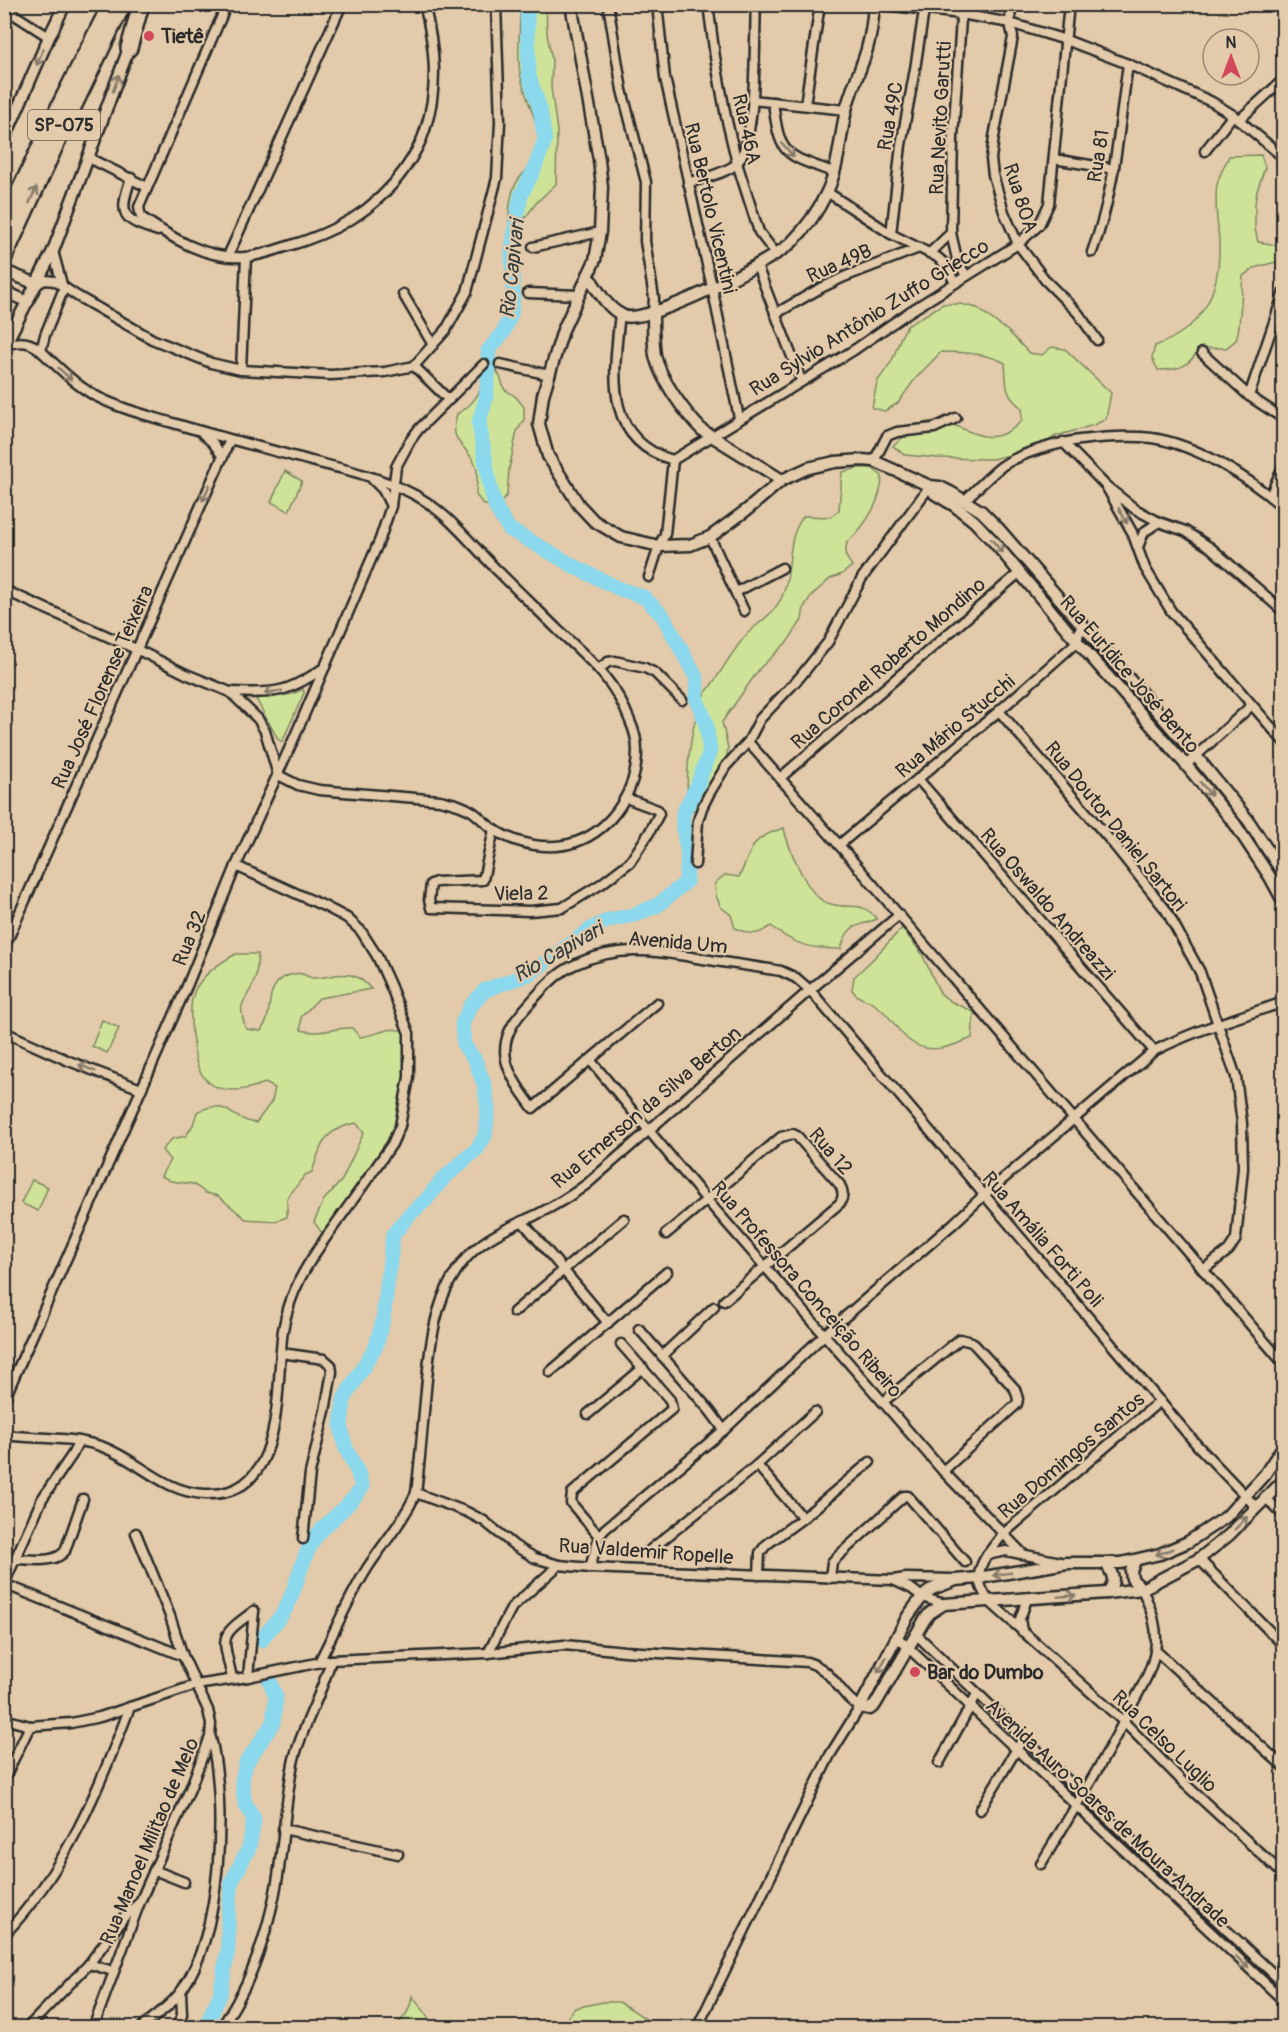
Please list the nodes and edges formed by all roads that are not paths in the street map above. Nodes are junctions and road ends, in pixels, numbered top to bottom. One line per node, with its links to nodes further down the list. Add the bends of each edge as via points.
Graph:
1 (66, 4): 24 (street)
2 (111, 4): 46 (highway, SP-075)
3 (123, 4): 55 (highway, SP-075, one-way to 3)
4 (141, 4): 26 (highway)
5 (148, 4): 26 (street)
6 (227, 4): 44 (street)
7 (342, 4): 59 (street)
8 (424, 4): 60 (street, via 435,71 425,130 415,153 373,205 354,219 303,242)
9 (496, 4): 79 (street, via 500,122 496,178 466,292 446,330)
10 (571, 4): 47 (street, via 600,169)
11 (608, 4): 76 (street, via 622,90 646,182 645,241)
12 (657, 4): 43 (street, Rua Bertolo Vicentini, via 665,78)
13 (708, 4): 39 (street, Rua 46A, via 718,77)
14 (756, 4): 29 (street)
15 (820, 4): 31 (street)
16 (875, 4): 20 (street); 32 (street, via 868,46)
17 (962, 4): 22 (street, Rua Nevito Garutti)
18 (1011, 4): 23 (street, Rua 80A)
19 (1069, 4): 25 (street, Rua Sylvio Antônio Zuffo Griecco)
20 (924, 7): 22 (street); 50 (street, Rua 49C)
21 (4, 8): 24 (street)
22 (961, 14): 23 (street); 48 (street, Rua Nevito Garutti)
23 (1010, 23): 25 (street); 51 (street, Rua 80A, via 1013,37 991,159 1004,212)
24 (49, 37): 34 (street, one-way to 34)
25 (1066, 40): 27 (street); 38 (street, Rua Sylvio Antônio Zuffo Griecco)
26 (129, 48): 36 (street, one-way to 26)
27 (1128, 64): 33 (street); 40 (street, Rua 81)
28 (1284, 79): 33 (street)
29 (752, 100): 30 (street); 39 (street, via 748,140)
30 (773, 102): 31 (street); 41 (street, one-way to 41, via 784,150 792,157)
31 (805, 105): 32 (street)
32 (846, 110): 41 (street)
33 (1236, 117): 35 (street); 37 (street)
34 (4, 140)
35 (1205, 151)
36 (89, 158): 42 (street); 54 (street)
37 (1284, 158)
38 (1054, 159): 40 (street); 51 (street, Rua Sylvio Antônio Zuffo Griecco, via 1045,214)
39 (737, 163): 43 (street); 58 (street, Rua 46A, via 759,231)
40 (1114, 169): 56 (street, Rua 81)
41 (833, 172): 45 (street)
42 (131, 178): 44 (street); 49 (street, via 123,211 127,218)
43 (688, 183): 67 (street, Rua Bertolo Vicentini)
44 (147, 187): 49 (street, via 139,207 141,217)
45 (827, 192): 50 (street); 58 (street, via 807,225)
46 (4, 224)
47 (600, 231): 52 (street); 63 (street)
48 (951, 233): 57 (street); 64 (street, Rua Nevito Garutti)
49 (167, 234): 59 (street, via 192,247)
50 (891, 234): 53 (street)
51 (1018, 244): 64 (street, Rua Sylvio Antônio Zuffo Griecco); 78 (street, Rua 80A)
52 (533, 247)
53 (919, 248): 57 (street); 77 (street, Rua 49B, via 827,285)
54 (53, 251): 66 (street); 68 (street)
55 (7, 252)
56 (1092, 252)
57 (930, 253): 65 (street, via 945,264)
58 (776, 254): 61 (street)
59 (228, 256): 60 (street)
60 (246, 257): 86 (street)
61 (757, 266): 67 (street); 77 (street)
62 (4, 272): 66 (street)
63 (588, 275): 73 (street); 75 (street)
64 (966, 276): 65 (street, Rua Sylvio Antônio Zuffo Griecco)
65 (955, 283): 88 (street, Rua Sylvio Antônio Zuffo Griecco)
66 (37, 284): 68 (street, via 50,280); 74 (street)
67 (712, 287): 76 (street); 91 (street, Rua Bertolo Vicentini)
68 (64, 288): 81 (street); 86 (street, via 152,339 211,363)
69 (4, 291): 74 (street)
70 (1284, 292): 89 (street)
71 (528, 293): 73 (street)
72 (403, 294): 79 (street)
73 (579, 295): 87 (street, via 563,330)
74 (28, 302): 80 (street)
75 (620, 313): 76 (street, via 631,317); 99 (street, via 615,368 618,405 643,448)
76 (653, 313): 95 (street, via 659,367 691,419)
77 (775, 314): 88 (street)
78 (1097, 340)
79 (433, 345): 85 (street)
80 (5, 346): 81 (street, via 27,342)
81 (41, 351): 94 (street, one-way to 94, via 74,382 111,404)
82 (1202, 353): 89 (street)
83 (484, 364): 90 (street, Rua 32)
84 (500, 364): 87 (street)
85 (414, 366): 86 (street, via 330,375); 90 (street)
86 (241, 370)
87 (550, 375): 113 (street, via 539,424 553,467 594,521 621,537)
88 (801, 380): 91 (street, Rua Sylvio Antônio Zuffo Griecco)
89 (1250, 396): 93 (street)
90 (449, 400): 104 (street, Rua 32, via 410,441 396,467)
91 (739, 418): 95 (street, Rua Sylvio Antônio Zuffo Griecco)
92 (956, 418): 100 (street, via 934,428 887,436)
93 (1284, 418)
94 (198, 430): 96 (street); 98 (street)
95 (711, 436): 99 (street, Rua Sylvio Antônio Zuffo Griecco); 103 (street)
96 (230, 440): 98 (street, Rua José Florense Teixeira); 102 (street)
97 (1063, 442): 106 (street); 107 (street, via 1108,436 1154,439 1191,449); 108 (street, via 1004,465)
98 (222, 457): 124 (street, Rua José Florense Teixeira, one-way to 124)
99 (673, 460): 113 (street, via 665,534)
100 (873, 461): 103 (street, Rua Eurídice José Bento, via 835,462 808,468); 105 (street, Rua Eurídice José Bento)
101 (1284, 464): 107 (street)
102 (370, 477): 104 (street); 109 (street)
103 (782, 480): 112 (street, Rua Eurídice José Bento)
104 (394, 485): 109 (street, Rua 32); 126 (street, via 428,502 452,523)
105 (930, 486): 108 (street, Rua Eurídice José Bento); 116 (street, Rua Eurídice José Bento, one-way to 116, via 935,495 974,521); 131 (street, via 862,578 828,642 760,719)
106 (1106, 486): 111 (street); 114 (street, one-way to 114)
107 (1270, 496): 110 (street)
108 (965, 500): 122 (street, Rua Eurídice José Bento, via 998,528)
109 (391, 506): 125 (street, Rua 32)
110 (1284, 508)
111 (1159, 522): 114 (street, via 1144,532); 121 (street, via 1185,531 1211,548)
112 (710, 537): 113 (street, via 690,545); 119 (street)
113 (659, 546): 117 (street)
114 (1137, 548): 129 (street, via 1171,611)
115 (782, 568): 119 (street)
116 (1019, 573): 123 (street, Rua Eurídice José Bento); 136 (street, Rua Coronel Roberto Mondino)
117 (649, 577)
118 (4, 590): 124 (street)
119 (736, 592): 120 (street)
120 (744, 610)
121 (1284, 612)
122 (1081, 625): 123 (street); 133 (street, Rua Eurídice José Bento)
123 (1077, 642): 130 (street, Rua Mário Stucchi); 134 (street, Rua Eurídice José Bento)
124 (136, 649): 127 (street); 146 (street, Rua José Florense Teixeira)
125 (325, 667): 127 (street, one-way to 127, via 303,682 272,693); 135 (street, Rua 32)
126 (599, 669): 128 (street, via 615,661 645,668); 138 (street, via 615,688 638,748 636,770)
127 (230, 692): 135 (street, via 265,731)
128 (682, 700)
129 (1252, 705): 132 (street); 133 (street)
130 (999, 711): 137 (street, Rua Mário Stucchi); 150 (street, Rua Doutor Daniel Sartori, via 1166,910 1200,972)
131 (748, 742): 136 (street); 141 (street, via 726,766 702,808)
132 (1284, 742)
133 (1196, 756): 134 (street); 143 (street, Rua Eurídice José Bento, via 1248,820)
134 (1186, 765): 144 (street, Rua Eurídice José Bento, one-way to 144, via 1240,831)
135 (278, 775): 139 (street, via 298,786 319,790 456,804); 142 (street, Rua 32)
136 (780, 778): 140 (street)
137 (918, 779): 140 (street, Rua Mário Stucchi); 152 (street, Rua Oswaldo Andreazzi)
138 (626, 798): 139 (street, via 610,820 590,837 567,845 535,845); 139 (street, Viela 2, via 658,810 650,833 630,862 569,905 530,911 431,908 431,884 483,880)
139 (494, 830)
140 (839, 845): 145 (street)
141 (696, 864)
142 (236, 866): 154 (street, Rua 32); 173 (street, via 347,918 377,956 409,1033 409,1077 400,1126 392,1144 300,1279 289,1306)
143 (1284, 875)
144 (1284, 903)
145 (898, 916): 147 (street, Rua Emerson da Silva Berton); 155 (street)
146 (4, 948)
147 (810, 990): 153 (street, Avenida Um, via 781,971 636,951 599,956 572,966 544,987 519,1015 504,1053 508,1069 533,1108); 156 (street, Rua Emerson da Silva Berton); 157 (street, Rua Amália Forti Poli)
148 (1284, 1002): 150 (street)
149 (657, 1003): 153 (street)
150 (1219, 1023): 152 (street); 164 (street, Rua Doutor Daniel Sartori, via 1236,1077 1243,1168 1236,1239 1229,1250)
151 (4, 1032): 154 (street, one-way to 151)
152 (1154, 1051): 155 (street)
153 (591, 1061): 156 (street, Rua Professora Conceição Ribeiro)
154 (141, 1089): 178 (street, Rua 32)
155 (1074, 1120): 157 (street); 164 (street)
156 (650, 1130): 158 (street, Rua Professora Conceição Ribeiro); 160 (street, Rua Emerson da Silva Berton, via 587,1184)
157 (983, 1196): 171 (street); 179 (street, Rua Amália Forti Poli)
158 (706, 1199): 161 (street); 162 (street, Rua Professora Conceição Ribeiro); 162 (street, Rua 12, via 781,1137 798,1136 843,1192 840,1203)
159 (624, 1219): 163 (street)
160 (522, 1221): 163 (street); 191 (street, Rua Emerson da Silva Berton, via 481,1244 464,1261 438,1308 430,1347)
161 (666, 1234)
162 (767, 1267): 166 (street); 171 (street, Rua Professora Conceição Ribeiro)
163 (563, 1269): 168 (street); 169 (street)
164 (1203, 1270): 175 (street)
165 (667, 1272): 169 (street)
166 (724, 1301)
167 (714, 1307): 174 (street)
168 (514, 1312)
169 (608, 1323): 177 (street)
170 (639, 1329): 174 (street)
171 (825, 1335): 180 (street, Rua Professora Conceição Ribeiro); 183 (street)
172 (621, 1344): 176 (street)
173 (281, 1353): 185 (street, via 273,1435 266,1458 249,1480 228,1492 178,1490 121,1455); 201 (street, via 324,1359 332,1372 309,1479)
174 (662, 1356): 183 (street)
175 (1284, 1364)
176 (643, 1368): 182 (street); 200 (street, via 670,1400 672,1409 572,1493 571,1503)
177 (550, 1372)
178 (4, 1400)
179 (1161, 1401): 192 (street, Rua Amália Forti Poli); 199 (street, Rua Domingos Santos)
180 (883, 1402): 189 (street, Rua Professora Conceição Ribeiro); 189 (street, via 960,1339 972,1342 1015,1389 1017,1404)
181 (815, 1412): 188 (street)
182 (588, 1414)
183 (724, 1430): 200 (street)
184 (4, 1435): 185 (street)
185 (79, 1441): 205 (street, via 42,1499)
186 (1284, 1445): 192 (street)
187 (870, 1462): 197 (street)
188 (757, 1465): 197 (street); 202 (street)
189 (943, 1471): 199 (street, Rua Professora Conceição Ribeiro)
190 (1284, 1480): 193 (street)
191 (416, 1493): 211 (street, Rua Valdemir Ropelle, via 484,1521 535,1558); 234 (street, Rua Emerson da Silva Berton, via 408,1512 368,1567)
192 (1245, 1496): 195 (street, Rua Amália Forti Poli); 207 (street, one-way to 207, via 1204,1533)
193 (1265, 1497): 195 (street); 196 (street)
194 (83, 1499): 205 (street, via 60,1557)
195 (1256, 1507): 206 (street, one-way to 195)
196 (1284, 1516)
197 (803, 1518): 213 (street, via 766,1545 760,1553)
198 (136, 1533): 232 (street, Rua Manoel Militao de Melo)
199 (1003, 1534): 203 (street, Rua Professora Conceição Ribeiro); 204 (street)
200 (599, 1536): 212 (street)
201 (303, 1539)
202 (650, 1550)
203 (1023, 1554): 204 (street, via 1006,1551); 209 (street)
204 (987, 1555): 215 (street)
205 (15, 1559): 218 (street)
206 (1199, 1559): 219 (street); 228 (street)
207 (1135, 1561): 210 (street); 219 (street, via 1131,1579)
208 (965, 1562): 214 (street, via 904,1496 832,1562)
209 (1067, 1563): 210 (street); 215 (street, one-way to 215)
210 (1106, 1564): 220 (street, via 1113,1576)
211 (559, 1565): 212 (street, Rua Valdemir Ropelle); 231 (street, via 512,1607)
212 (590, 1568): 213 (street, Rua Valdemir Ropelle)
213 (759, 1575): 214 (street, Rua Valdemir Ropelle)
214 (830, 1578): 216 (street, Rua Valdemir Ropelle)
215 (978, 1578): 217 (street); 223 (street)
216 (893, 1580): 217 (street, Rua Valdemir Ropelle); 221 (street, Rua Valdemir Ropelle)
217 (956, 1580): 221 (street)
218 (4, 1584): 232 (street)
219 (1142, 1589): 220 (street); 230 (street, via 1154,1619)
220 (1107, 1593): 222 (street, one-way to 220)
221 (922, 1597): 224 (street, Rua Valdemir Ropelle); 227 (street)
222 (1027, 1599): 223 (street); 225 (street, via 1020,1619)
223 (989, 1601): 224 (street); 225 (street, Rua Celso Luglio)
224 (944, 1604): 226 (street, via 930,1613)
225 (1022, 1632): 243 (street, Rua Celso Luglio)
226 (917, 1635): 229 (street); 238 (street, Avenida Auro Soares de Moura Andrade)
227 (897, 1637): 229 (street, Avenida Auro Soares de Moura Andrade); 241 (street, one-way to 241)
228 (1284, 1646)
229 (909, 1648): 239 (street, Avenida Auro Soares de Moura Andrade); 241 (street, via 875,1705 870,1709)
230 (1155, 1650): 243 (street); 249 (street)
231 (488, 1653): 233 (street); 241 (street, via 564,1645 807,1662 823,1668)
232 (183, 1656): 237 (street, Rua Manoel Militao de Melo)
233 (331, 1660): 234 (street); 254 (street, via 295,1757)
234 (319, 1662): 235 (street)
235 (248, 1677): 236 (street); 236 (street, via 254,1611 226,1634 224,1642)
236 (232, 1678): 237 (street)
237 (196, 1685): 240 (street); 245 (street, Rua Manoel Militao de Melo, via 208,1710)
238 (978, 1694): 239 (street); 246 (street, Avenida Auro Soares de Moura Andrade)
239 (970, 1706): 247 (street, Avenida Auro Soares de Moura Andrade); 248 (street)
240 (130, 1707): 244 (street, via 71,1723); 261 (street, via 70,1846 29,1907)
241 (860, 1707): 272 (street, via 830,1755)
242 (4, 1719): 244 (street)
243 (1124, 1722): 251 (street); 258 (street, Rua Celso Luglio)
244 (30, 1726): 250 (street)
245 (210, 1737): 257 (street, Rua Manoel Militao de Melo); 265 (street, via 220,1809 214,1899 203,1949)
246 (1024, 1737): 247 (street); 251 (street, Avenida Auro Soares de Moura Andrade)
247 (1016, 1749): 252 (street, Avenida Auro Soares de Moura Andrade); 253 (street)
248 (939, 1763)
249 (1284, 1767)
250 (4, 1779)
251 (1083, 1795): 252 (street); 264 (street, Avenida Auro Soares de Moura Andrade)
252 (1076, 1806): 256 (street); 266 (street, Avenida Auro Soares de Moura Andrade, one-way to 266)
253 (980, 1810)
254 (283, 1829): 255 (street); 271 (street, via 277,1883 254,1965)
255 (398, 1854)
256 (1041, 1864)
257 (154, 1870): 259 (street); 260 (street, Rua Manoel Militao de Melo)
258 (1284, 1875)
259 (184, 1882)
260 (140, 1902): 262 (street); 263 (street, Rua Manoel Militao de Melo)
261 (4, 1935)
262 (89, 1964): 263 (street); 267 (street)
263 (113, 1971): 268 (street, Rua Manoel Militao de Melo)
264 (1284, 1984)
265 (181, 1992): 269 (street); 270 (street, via 182,2015)
266 (1284, 2001)
267 (27, 2028)
268 (93, 2028)
269 (141, 2028)
270 (177, 2028)
271 (221, 2028)
272 (697, 2028)

